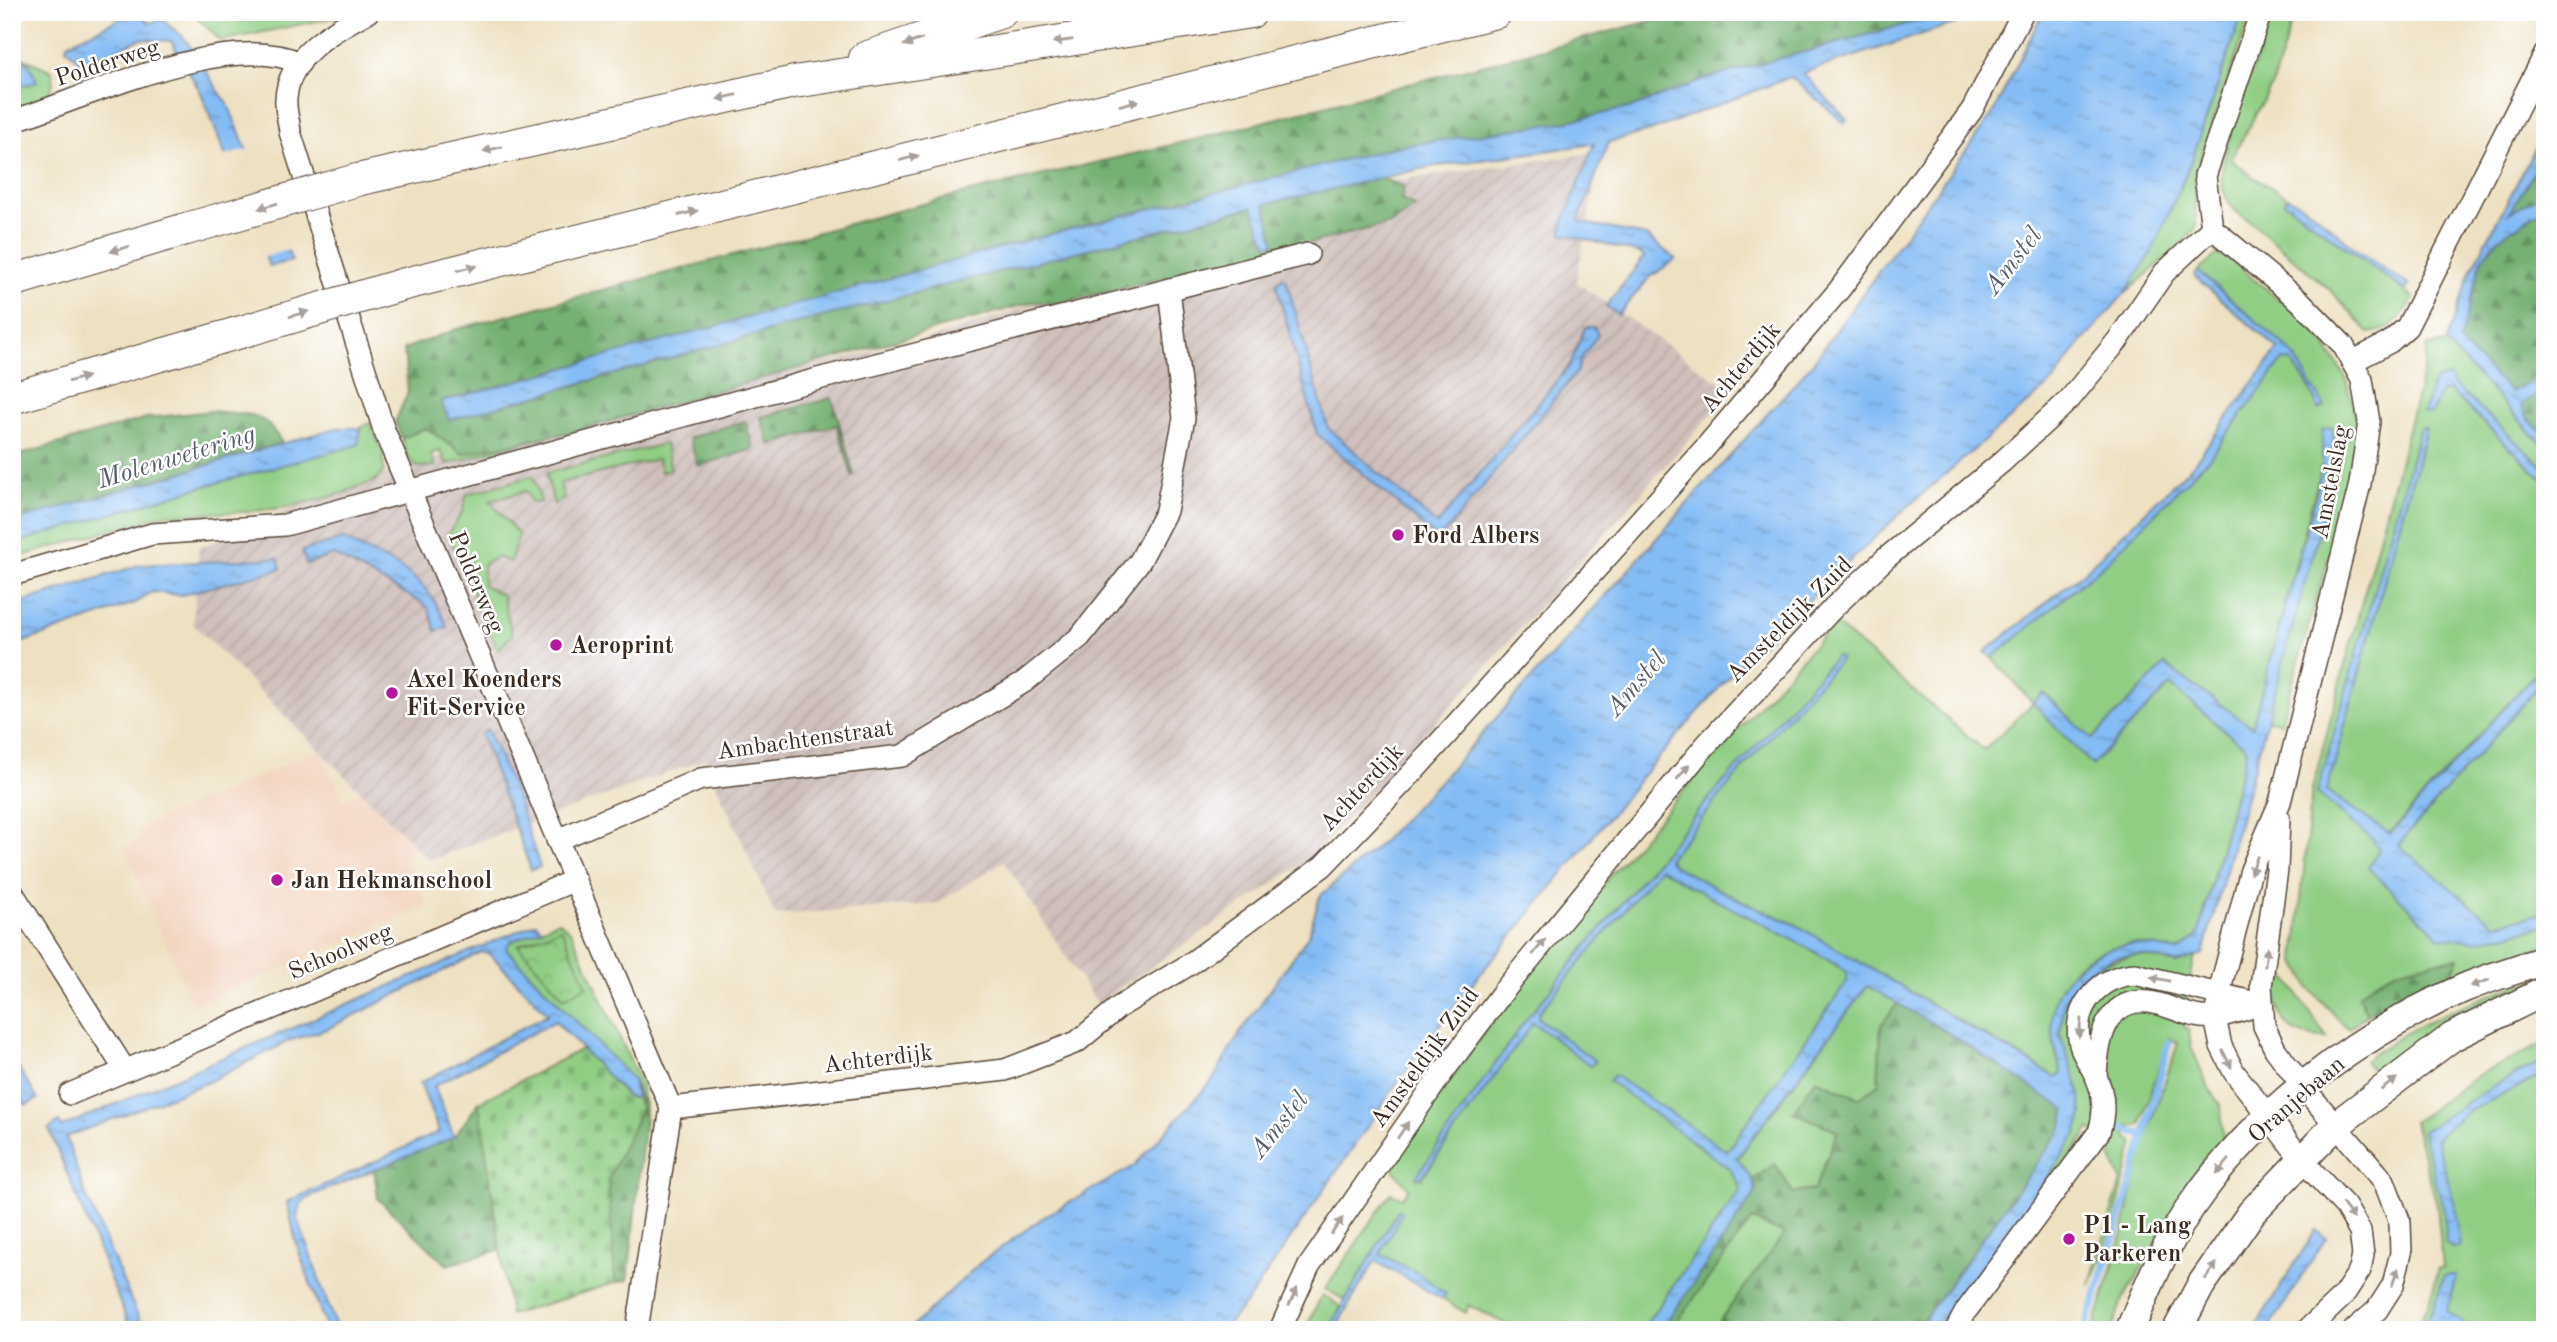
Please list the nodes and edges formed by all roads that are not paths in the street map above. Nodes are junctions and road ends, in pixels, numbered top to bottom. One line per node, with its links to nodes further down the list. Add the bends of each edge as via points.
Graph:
1 (368, 12): 8 (street, Polderweg, via 322,39)
2 (1001, 12): 9 (highway, one-way to 9)
3 (1251, 12): 9 (highway, one-way to 9)
4 (1496, 12): 16 (highway, one-way to 4, bridge, via 401,285)
5 (2022, 12): 32 (street, Achterdijk, via 1972,110 1839,290 1706,448 1323,866 1190,964 1119,1007 1077,1042 1004,1070)
6 (2261, 12): 11 (street, via 2205,176)
7 (2545, 54): 15 (street, via 2407,327 2390,342)
8 (300, 63): 10 (street, Polderweg, via 269,54 204,59); 17 (street, Polderweg, via 286,99 290,132 384,430)
9 (794, 82): 13 (highway, one-way to 13, bridge, via 357,180)
10 (12, 121)
11 (2212, 228): 15 (street, Amstelslag, via 2320,320); 37 (street, Amsteldijk Zuid, one-way to 11, via 1309,1266 1443,1072 1704,746 1834,607 2068,400 2118,340 2164,272)
12 (1308, 254): 14 (street)
13 (12, 281)
14 (1169, 289): 17 (street); 20 (street, Ambachtenstraat, via 1184,418 1166,511 1140,561 1080,638 1024,682 902,756 701,779)
15 (2352, 362): 19 (street, Amstelslag, via 2366,401 2368,440 2361,484)
16 (12, 398)
17 (409, 489): 18 (street, via 285,526 152,534); 20 (street, Polderweg)
18 (12, 575)
19 (2280, 802): 25 (street, Amstelslag, one-way to 25, via 2251,870); 26 (street, Amstelslag, one-way to 19, via 2277,870)
20 (557, 840): 21 (street, Polderweg)
21 (575, 880): 28 (street, Schoolweg); 32 (street, Polderweg)
22 (12, 892): 28 (street)
23 (2545, 960): 30 (main road, Oranjebaan, one-way to 30, via 2426,1006 2380,1032)
24 (2545, 991): 34 (main road, Oranjebaan, one-way to 24, via 2452,1037)
25 (2219, 993): 26 (street); 27 (street, Amstelslag); 29 (street, one-way to 29, via 2135,974 2121,974 2102,983 2079,1021 2078,1041)
26 (2260, 1004): 27 (street); 30 (street, Amstelslag, via 2275,1049)
27 (2215, 1018): 29 (street, via 2149,1002 2127,1005 2115,1012 2100,1034); 33 (street, Amstelslag, one-way to 33, via 2221,1046 2234,1072)
28 (125, 1070): 31 (street, Schoolweg)
29 (2096, 1075): 38 (street, via 2104,1101 2099,1132)
30 (2303, 1087): 33 (main road, Oranjebaan); 34 (street, Amstelslag)
31 (70, 1094)
32 (671, 1108): 36 (street)
33 (2269, 1116): 35 (street, Amstelslag); 39 (main road, Oranjebaan, one-way to 39, via 2192,1206)
34 (2335, 1126): 35 (main road, Oranjebaan); 42 (street, Amstelslag, one-way to 34, via 2390,1292 2402,1240 2396,1208 2384,1181)
35 (2302, 1160): 40 (main road, Oranjebaan, one-way to 35, via 2200,1285 2252,1212); 41 (street, Amstelslag, one-way to 41, via 2355,1219 2363,1255 2353,1283)
36 (637, 1330)
37 (1280, 1330)
38 (1956, 1330)
39 (2130, 1330)
40 (2177, 1330)
41 (2307, 1330)
42 (2354, 1330)

